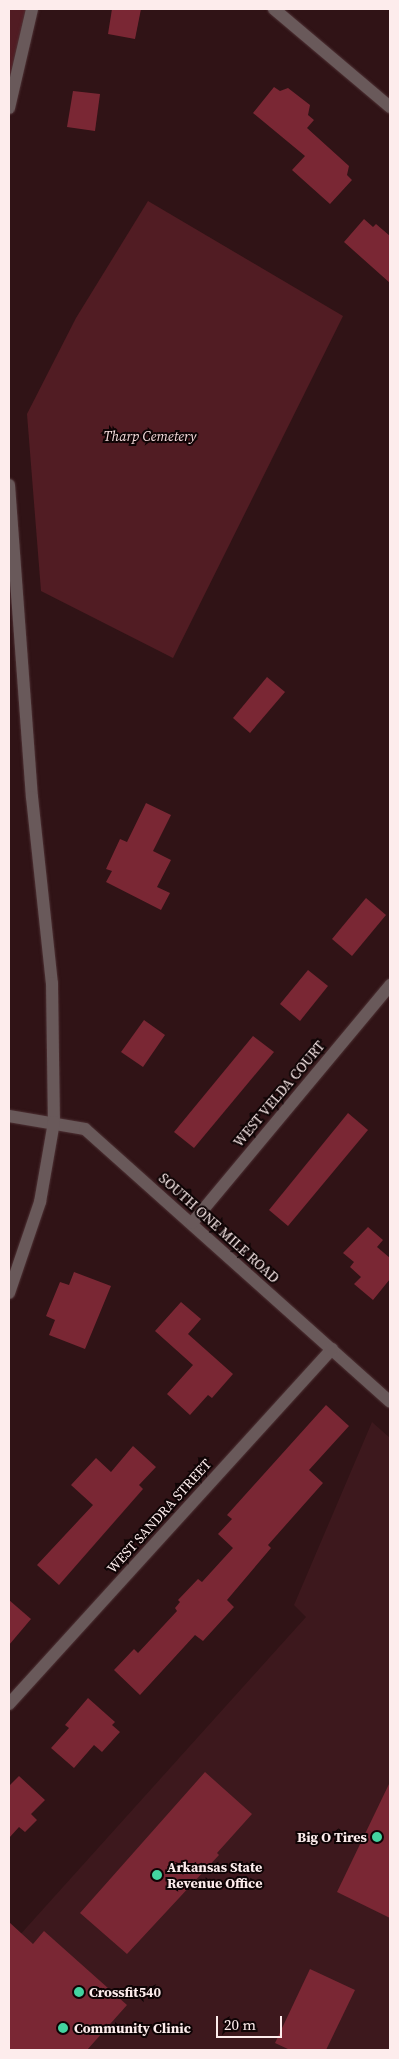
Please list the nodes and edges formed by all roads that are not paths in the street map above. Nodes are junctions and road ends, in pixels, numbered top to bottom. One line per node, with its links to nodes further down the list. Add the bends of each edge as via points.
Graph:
1 (32, 9): 4 (street)
2 (274, 9): 3 (street)
3 (390, 107)
4 (9, 108)
5 (9, 485): 6 (street)
6 (12, 607): 9 (street, via 52,983)
7 (390, 985): 10 (street, WEST VELDA COURT)
8 (9, 1116): 9 (street, SOUTH ONE MILE ROAD)
9 (54, 1122): 10 (street, SOUTH ONE MILE ROAD, via 85,1129); 11 (street, via 40,1202)
10 (192, 1223): 12 (street, SOUTH ONE MILE ROAD)
11 (9, 1293)
12 (332, 1349): 13 (street, SOUTH ONE MILE ROAD); 14 (street, WEST SANDRA STREET)
13 (390, 1402)
14 (9, 1704)

